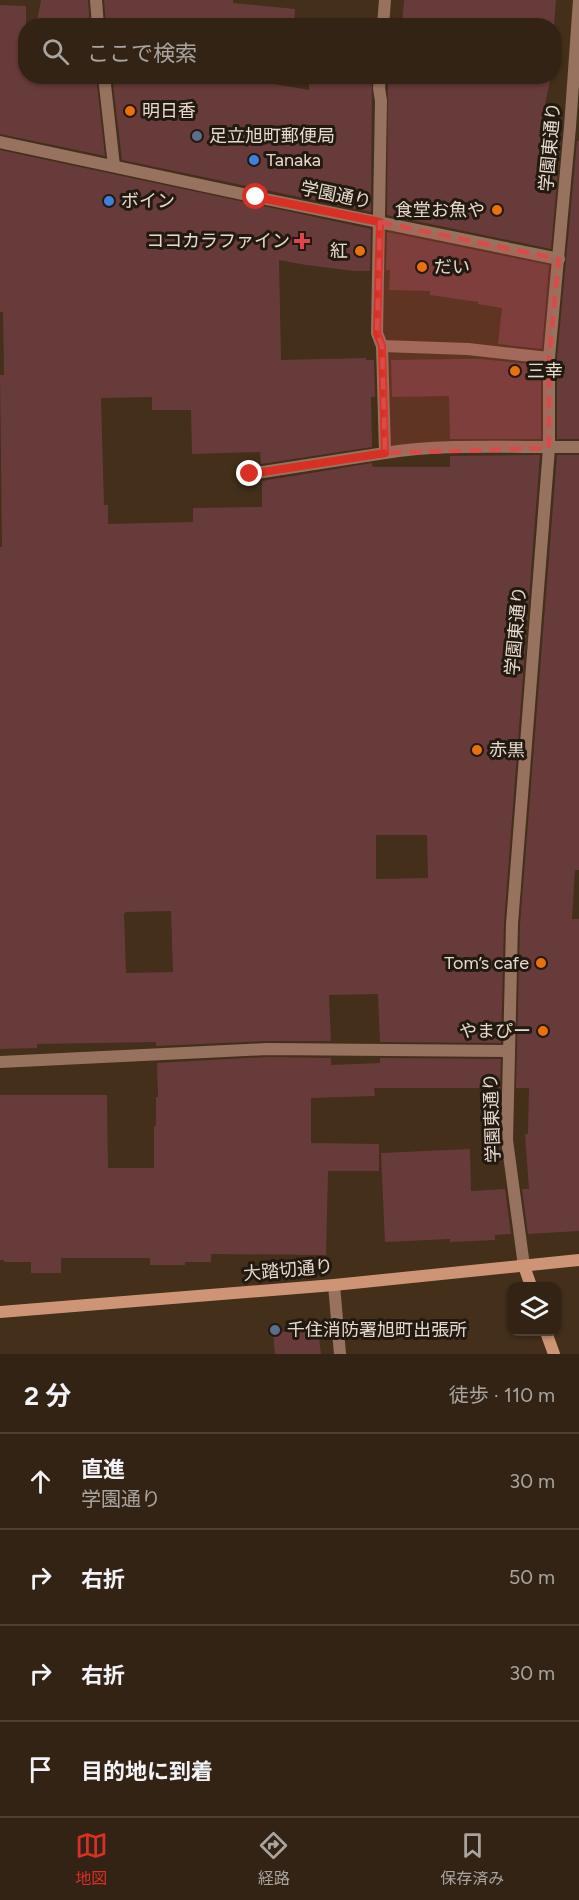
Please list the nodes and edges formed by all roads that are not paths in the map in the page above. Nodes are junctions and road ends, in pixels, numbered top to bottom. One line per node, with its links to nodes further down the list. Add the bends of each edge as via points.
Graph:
1 (96, 0): 4 (street)
2 (385, 0): 5 (street)
3 (579, 0): 11 (street, 学園東通り)
4 (97, 18)
5 (384, 18)
6 (105, 84): 9 (street)
7 (380, 84): 10 (street)
8 (0, 142): 9 (street, 学園通り)
9 (114, 166): 10 (street, 学園通り)
10 (380, 222): 11 (street, 学園通り); 12 (street, via 377,333)
11 (559, 259): 13 (street, 学園東通り)
12 (382, 346): 13 (street, via 468,349); 16 (street)
13 (549, 358): 15 (street, 学園東通り)
14 (579, 447): 15 (street)
15 (549, 448): 16 (street, via 406,449); 18 (street, 学園東通り, via 517,843)
16 (385, 453): 17 (street)
17 (250, 474)
18 (508, 1051): 19 (street, via 267,1049); 21 (street, 学園東通り, via 507,1140)
19 (0, 1062)
20 (579, 1260): 21 (street, 大踏切通り)
21 (524, 1266): 22 (street); 23 (street, 大踏切通り)
22 (529, 1282)
23 (334, 1285): 24 (street, 大踏切通り); 26 (street)
24 (0, 1312)
25 (547, 1336): 27 (street)
26 (340, 1354)
27 (554, 1354)

